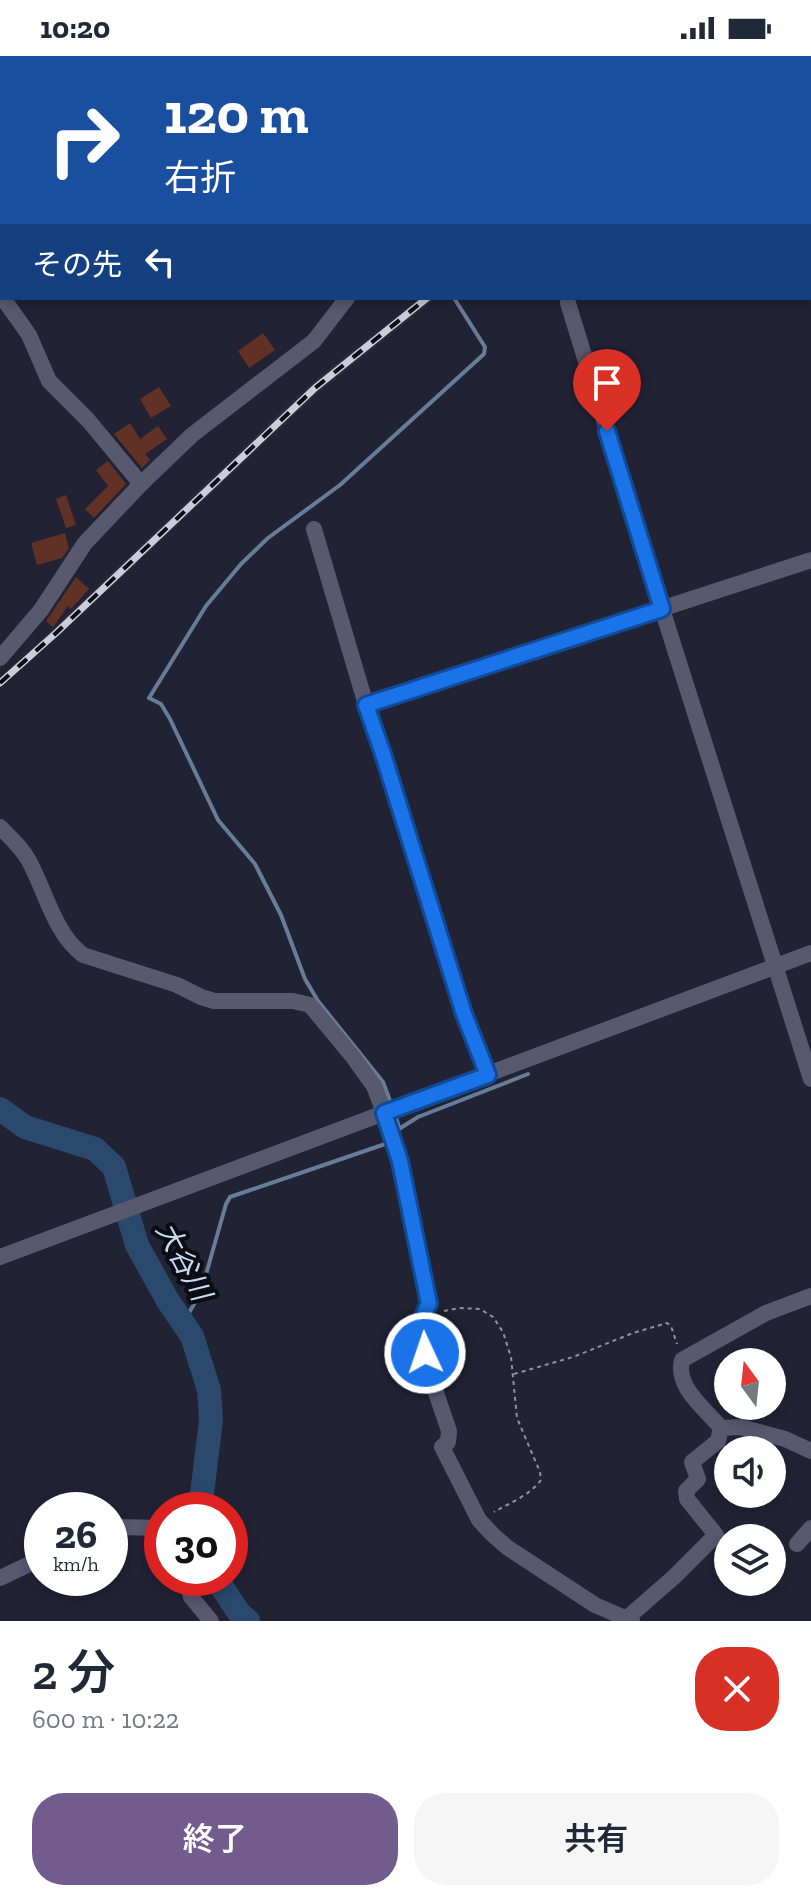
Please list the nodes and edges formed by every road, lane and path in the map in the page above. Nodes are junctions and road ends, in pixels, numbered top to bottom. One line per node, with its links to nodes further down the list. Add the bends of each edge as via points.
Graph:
1 (4, 300): 4 (street, via 29,335 49,381)
2 (345, 300): 4 (street, via 314,341 192,435)
3 (568, 303): 7 (street)
4 (141, 484): 8 (street, via 85,543 41,610)
5 (314, 529): 9 (street)
6 (811, 560): 7 (street)
7 (662, 609): 9 (street); 12 (street)
8 (0, 658)
9 (366, 705): 13 (street)
10 (0, 827): 15 (street, via 28,859 74,949 214,1001 310,1005)
11 (811, 953): 12 (street)
12 (776, 966): 13 (street); 14 (street)
13 (488, 1075): 15 (street)
14 (811, 1079)
15 (391, 1111): 16 (street); 18 (street, via 429,1304)
16 (0, 1257)
17 (811, 1296): 19 (street, via 766,1313)
18 (425, 1311): 20 (path, via 480,1309 493,1317 503,1332); 23 (street, via 421,1331 449,1431 442,1447)
19 (682, 1360): 20 (path, via 667,1323); 21 (street, via 688,1392)
20 (513, 1374): 23 (path, via 517,1418 541,1480)
21 (721, 1428): 22 (street, via 741,1427); 29 (street, via 718,1441 692,1462 698,1479 686,1491 716,1535)
22 (811, 1451)
23 (479, 1520): 29 (street, via 547,1574)
24 (811, 1528): 25 (street)
25 (797, 1544)
26 (24, 1567): 27 (street)
27 (0, 1578)
28 (191, 1596): 30 (street)
29 (630, 1620)
30 (211, 1621)

